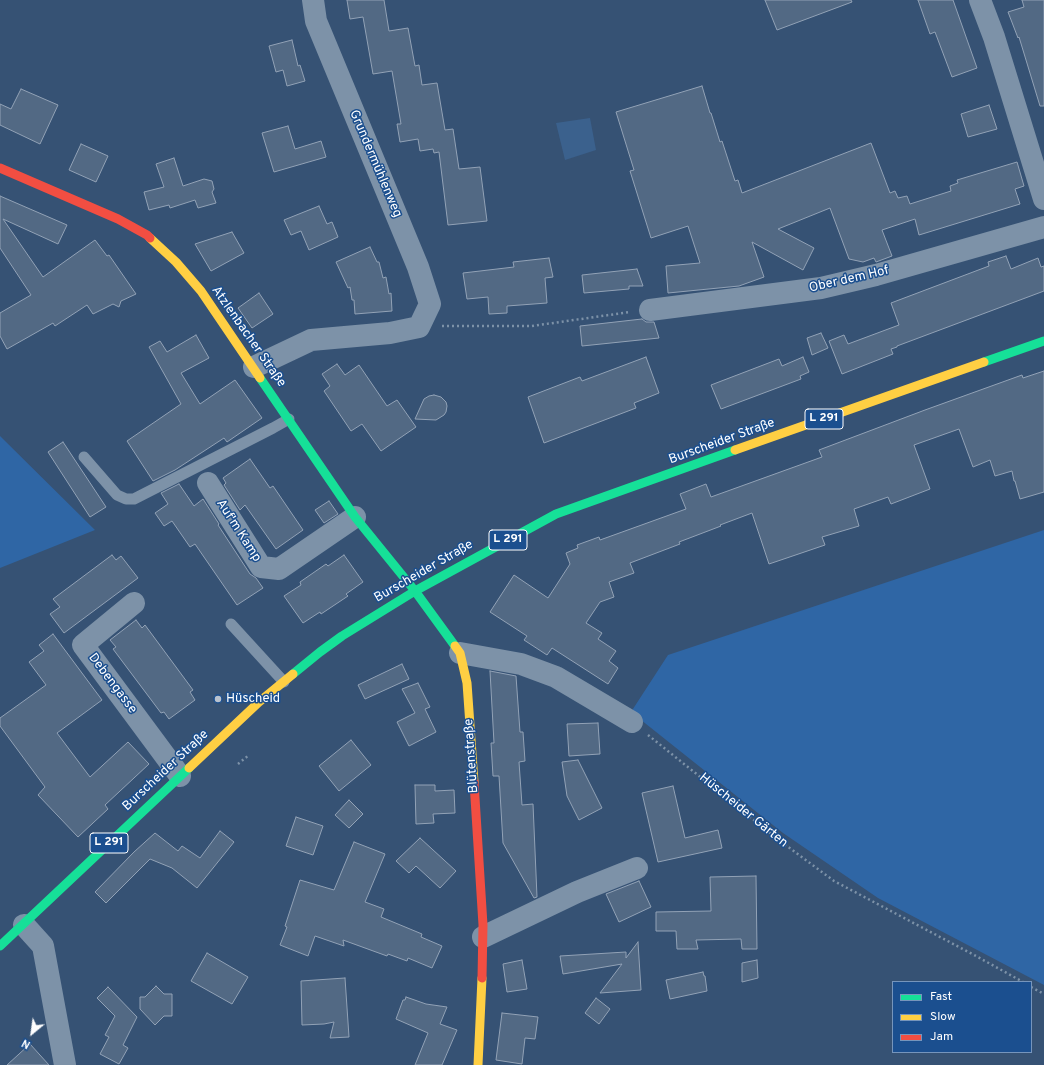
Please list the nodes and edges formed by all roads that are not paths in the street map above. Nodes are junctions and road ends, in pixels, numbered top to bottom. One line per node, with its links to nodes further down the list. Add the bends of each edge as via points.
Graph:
1 (313, 0): 8 (street, Grundermühlenweg, via 316,21 418,267 430,304 419,327 390,333 311,340)
2 (980, 0): 4 (street)
3 (0, 168): 8 (main road, Atzlenbacher Straße, via 118,219 147,235 176,262 201,291)
4 (1044, 199)
5 (1044, 226): 6 (street, Ober dem Hof, via 876,275 821,288)
6 (650, 310)
7 (1044, 341): 13 (main road, Burscheider Straße / L 291, via 556,514)
8 (254, 367): 9 (main road, Atzlenbacher Straße)
9 (289, 419): 10 (lane, via 134,499 117,495); 12 (main road, Atzlenbacher Straße)
10 (84, 457)
11 (208, 484): 12 (street, Auf'm Kamp, via 261,567 279,569)
12 (355, 517): 13 (main road, Atzlenbacher Straße)
13 (415, 591): 16 (main road, Blütenstraße); 17 (main road, Burscheider Straße / L 291, via 342,636)
14 (134, 603): 19 (street, Debengasse, via 83,645)
15 (231, 624): 17 (lane)
16 (460, 653): 18 (street, via 521,664 556,677); 22 (main road, Blütenstraße, via 467,683)
17 (284, 682): 19 (main road, Burscheider Straße / L 291)
18 (632, 722)
19 (180, 776): 21 (main road, Burscheider Straße / L 291)
20 (637, 868): 22 (street, via 577,892)
21 (24, 925): 23 (main road, Burscheider Straße / L 291); 24 (street, via 43,946)
22 (483, 937): 25 (main road, Blütenstraße)
23 (0, 946)
24 (65, 1065)
25 (478, 1065)

